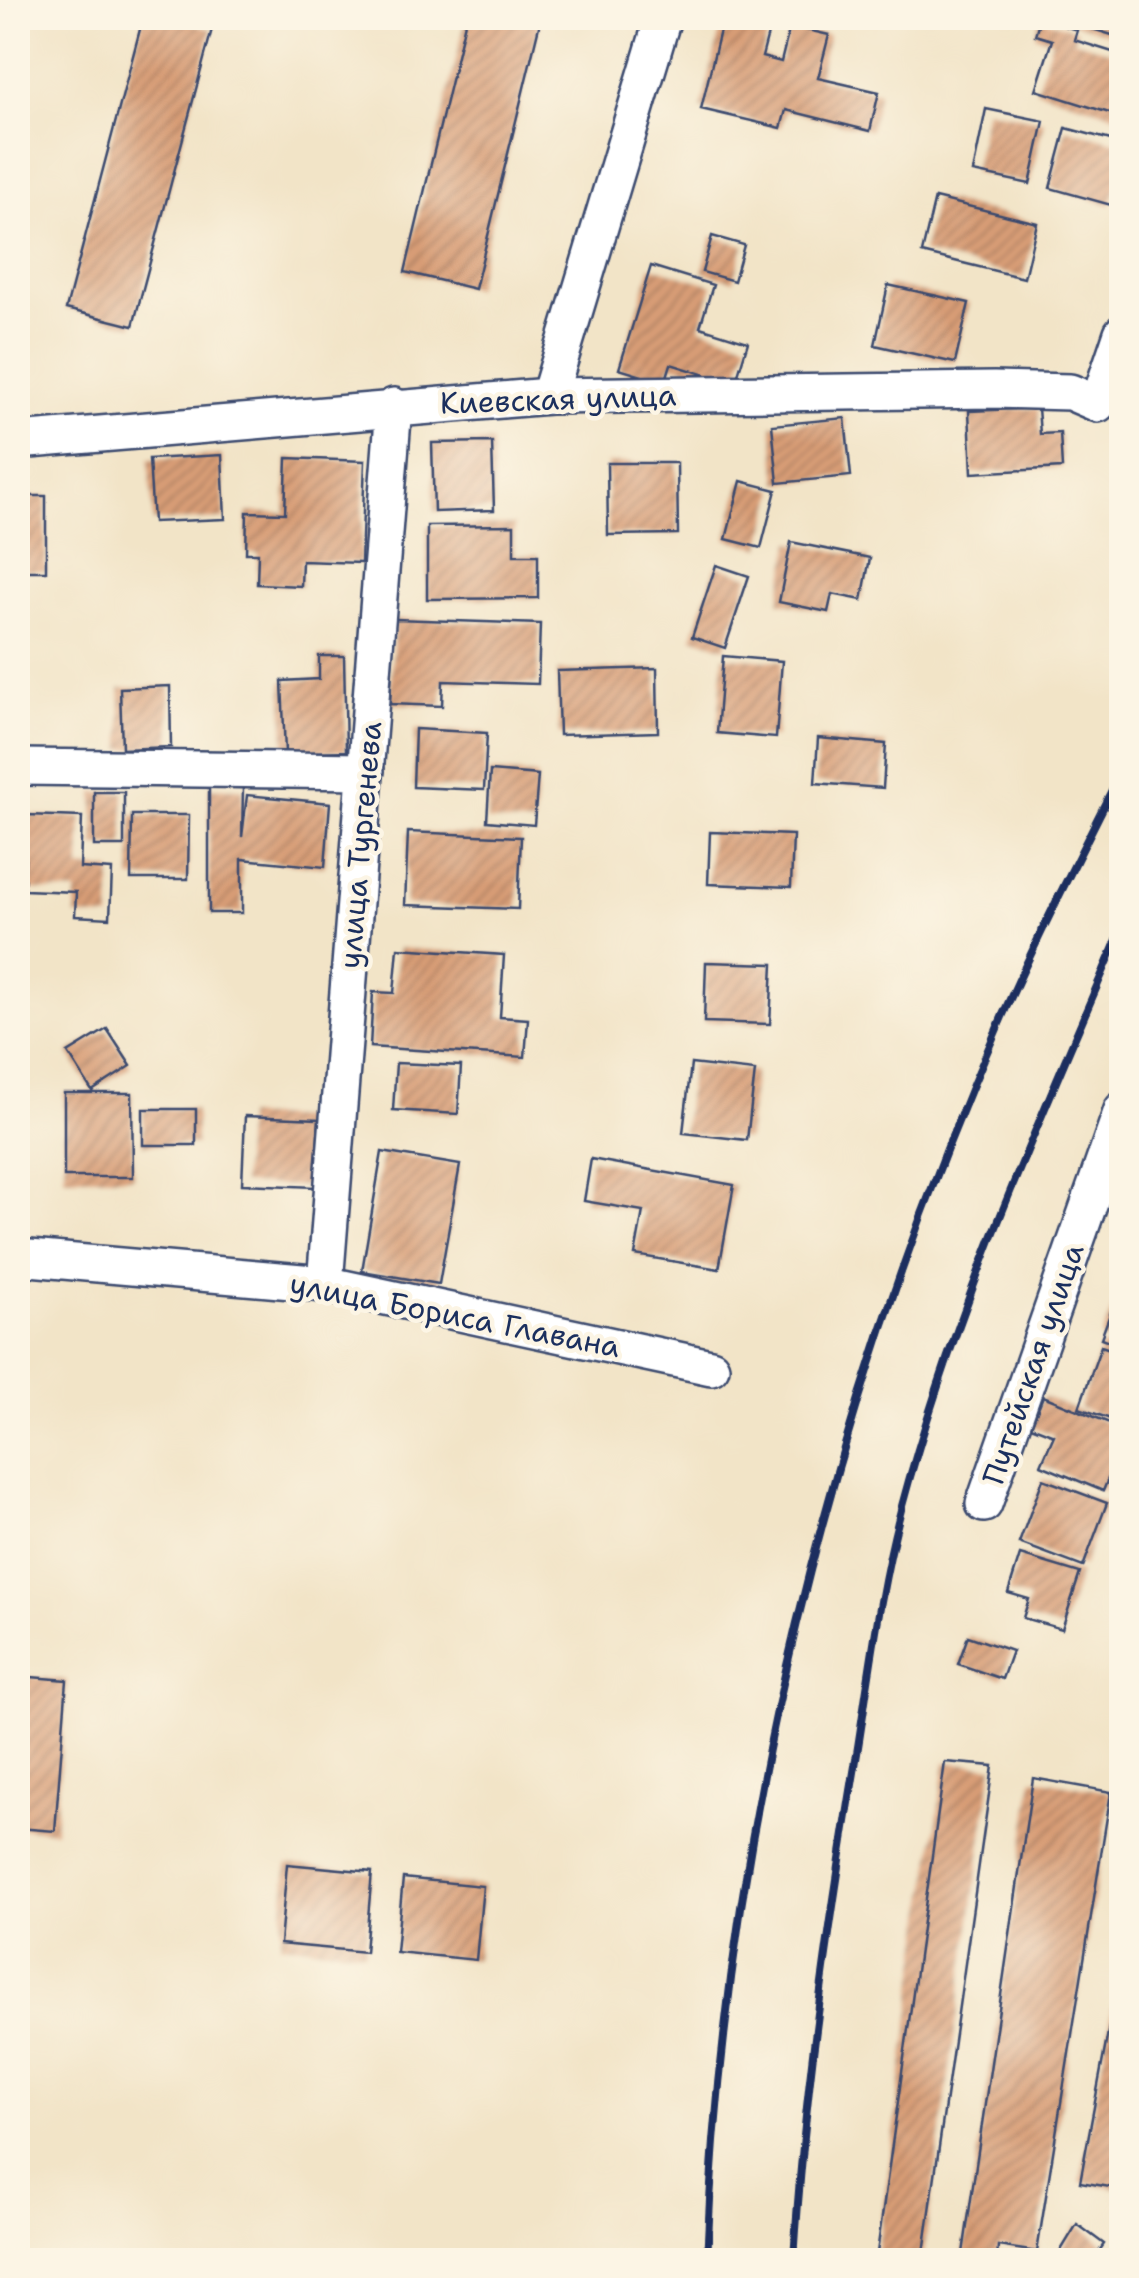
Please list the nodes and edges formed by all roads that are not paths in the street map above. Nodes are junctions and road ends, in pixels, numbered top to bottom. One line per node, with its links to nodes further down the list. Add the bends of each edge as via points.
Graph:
1 (664, 18): 3 (street)
2 (1122, 333): 3 (street, Киевская улица, via 1098,404 1070,392 994,390)
3 (549, 396): 4 (street, Киевская улица)
4 (394, 406): 5 (street, Киевская улица); 7 (street, улица Тургенева)
5 (18, 440)
6 (18, 767): 7 (street)
7 (366, 770): 10 (street, улица Тургенева)
8 (1122, 1110): 12 (street, Путейская улица)
9 (18, 1257): 10 (street, улица Бориса Главана)
10 (325, 1284): 11 (street, улица Бориса Главана)
11 (711, 1367)
12 (984, 1504)

